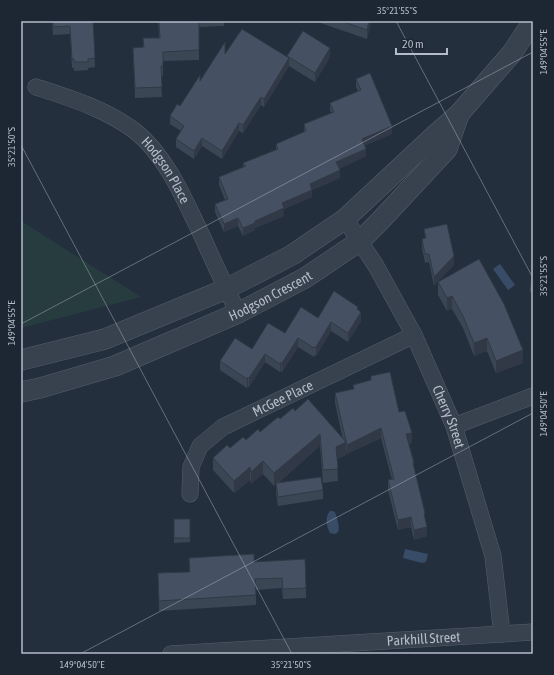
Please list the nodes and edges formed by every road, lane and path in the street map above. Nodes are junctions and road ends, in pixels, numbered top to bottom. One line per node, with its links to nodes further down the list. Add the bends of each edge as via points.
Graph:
1 (533, 21): 3 (street, Hodgson Crescent, via 512,53)
2 (36, 87): 6 (street, Hodgson Place, via 89,105 117,119 136,132 158,154 184,196)
3 (460, 114): 4 (street, Hodgson Crescent); 5 (street, Hodgson Crescent, via 447,149)
4 (346, 219): 5 (street, Cherry Street); 6 (street, Hodgson Crescent, via 292,255)
5 (360, 242): 7 (street, Hodgson Crescent, via 305,278); 8 (street, Cherry Street)
6 (226, 289): 7 (street, Hodgson Place); 9 (street, Hodgson Crescent, via 106,339)
7 (238, 313): 10 (street, Hodgson Crescent, via 115,366)
8 (414, 335): 12 (street, Cherry Street); 13 (street, McGee Place, via 223,427 200,446 191,467)
9 (21, 360)
10 (21, 392)
11 (533, 396): 12 (street)
12 (454, 426): 15 (street, Cherry Street, via 493,556)
13 (190, 494)
14 (533, 632): 15 (street, Parkhill Street)
15 (502, 634): 16 (street, Parkhill Street)
16 (236, 652): 17 (street, Parkhill Street)
17 (171, 654)

